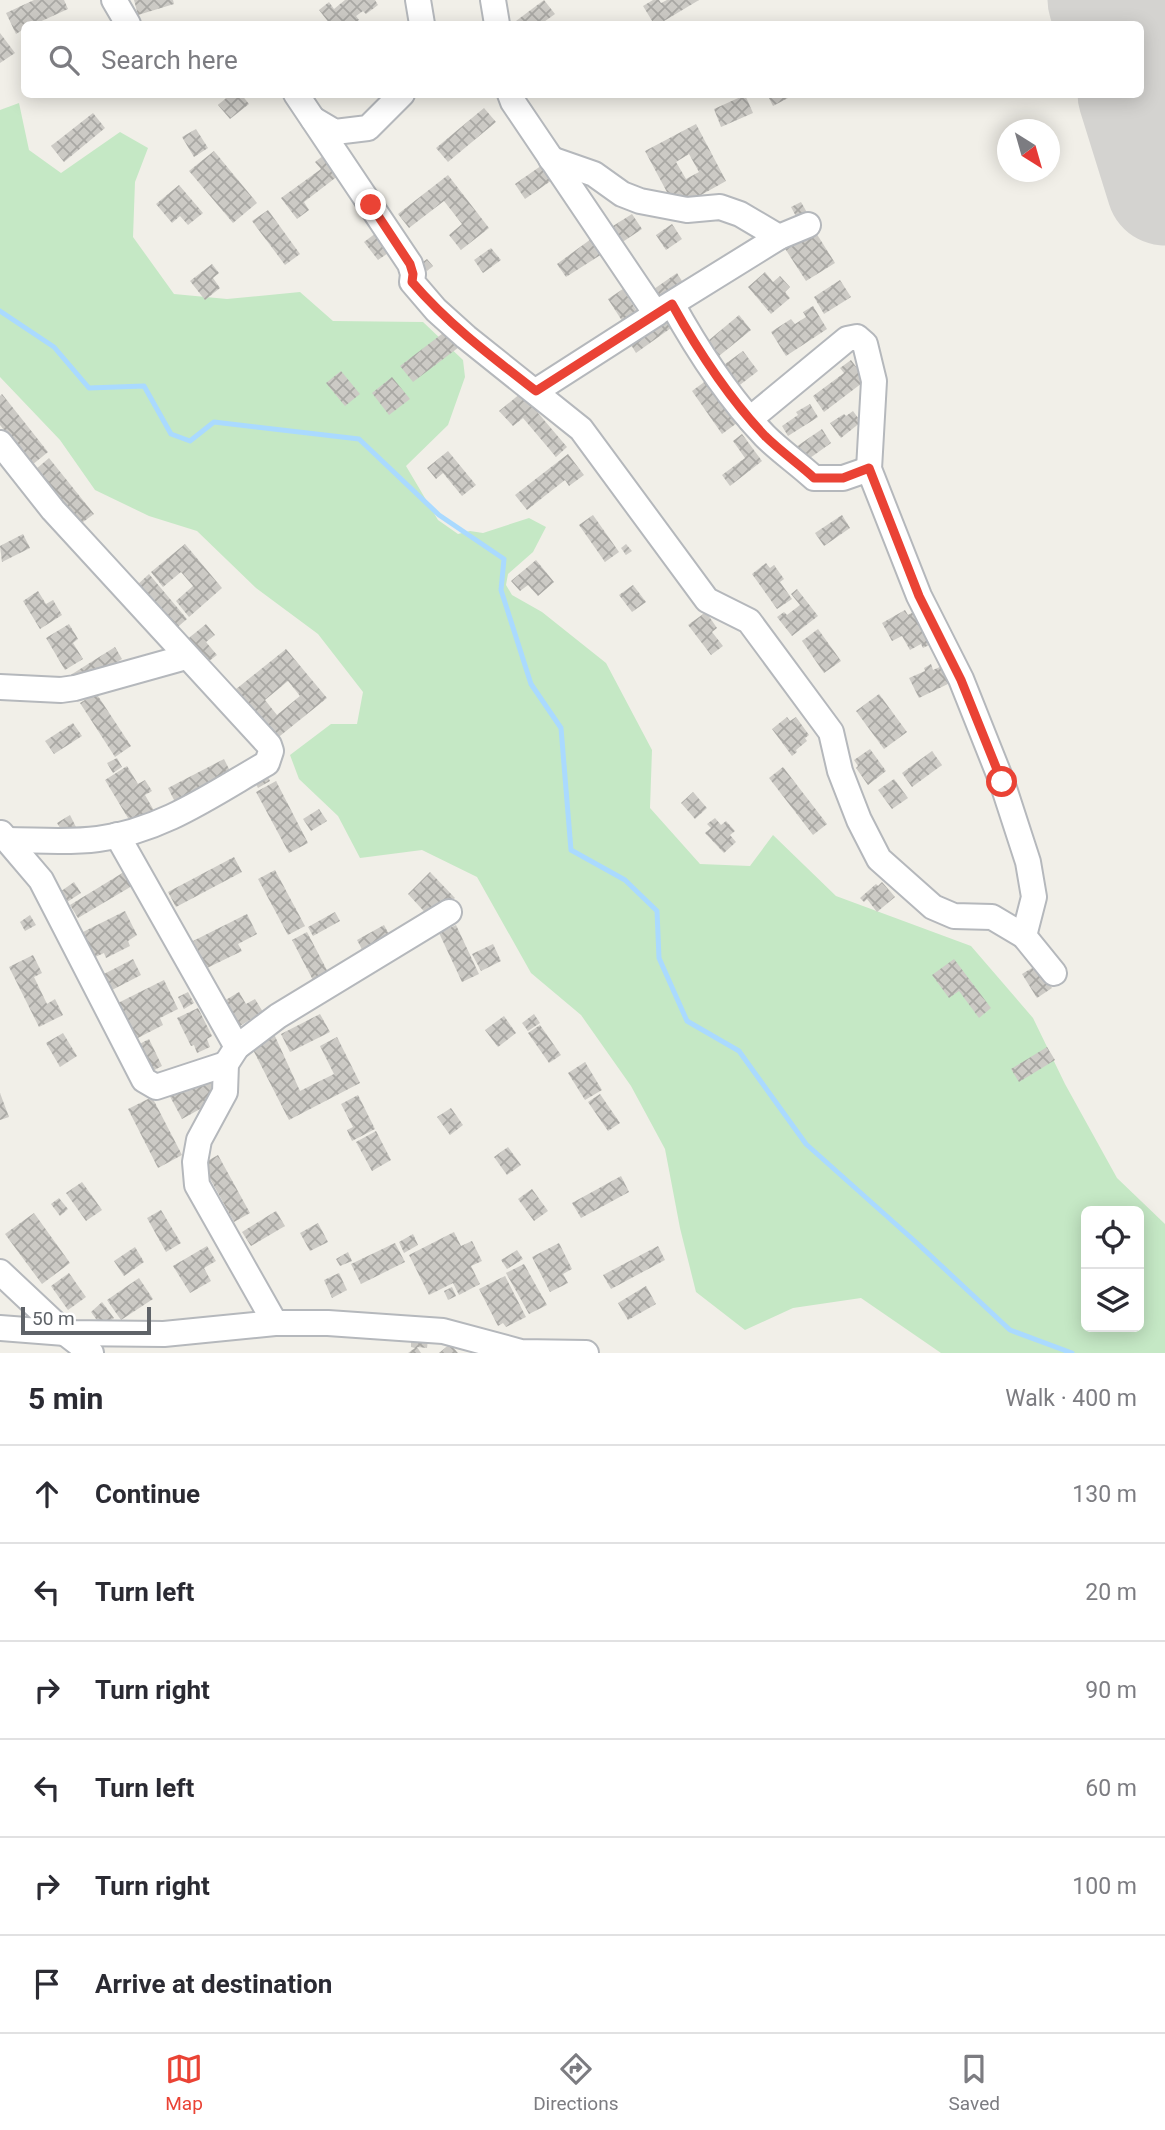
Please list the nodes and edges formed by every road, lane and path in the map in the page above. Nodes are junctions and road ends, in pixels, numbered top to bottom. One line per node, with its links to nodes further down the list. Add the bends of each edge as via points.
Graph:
1 (114, 0): 4 (street)
2 (418, 0): 5 (street)
3 (493, 0): 6 (street)
4 (126, 21)
5 (422, 21)
6 (496, 21)
7 (299, 98): 10 (street)
8 (398, 98): 10 (street, via 368,128 335,132)
9 (512, 98): 11 (street)
10 (313, 118): 15 (street, via 410,264 412,282 466,337)
11 (551, 159): 13 (street, via 594,174 640,201 687,210 720,207); 14 (street)
12 (808, 225): 13 (street)
13 (779, 237): 14 (street)
14 (664, 309): 15 (street); 16 (street)
15 (536, 391): 24 (street, via 581,429 707,600 749,621 763,639 831,732 840,771 879,859 933,907 954,916 992,917)
16 (750, 419): 18 (street, via 814,478 843,478); 18 (street, via 847,339 857,338 865,344 874,381)
17 (3, 452): 19 (street)
18 (869, 468): 24 (street, via 919,596 961,680 1015,822 1034,897)
19 (186, 657): 20 (street, via 75,688); 21 (street, via 269,745 270,758 194,807)
20 (0, 687)
21 (117, 835): 22 (street, via 97,839); 26 (street)
22 (3, 836): 26 (street, via 41,880 144,1080 156,1087)
23 (449, 912): 26 (street, via 278,1016)
24 (1024, 936): 25 (street)
25 (1054, 973)
26 (231, 1056): 28 (street, via 225,1092 200,1140 195,1162 197,1185)
27 (0, 1272): 30 (street)
28 (275, 1323): 30 (street, via 164,1334); 32 (street, via 443,1331 521,1352)
29 (0, 1328): 30 (street)
30 (65, 1333): 31 (street)
31 (90, 1353)
32 (586, 1353)

